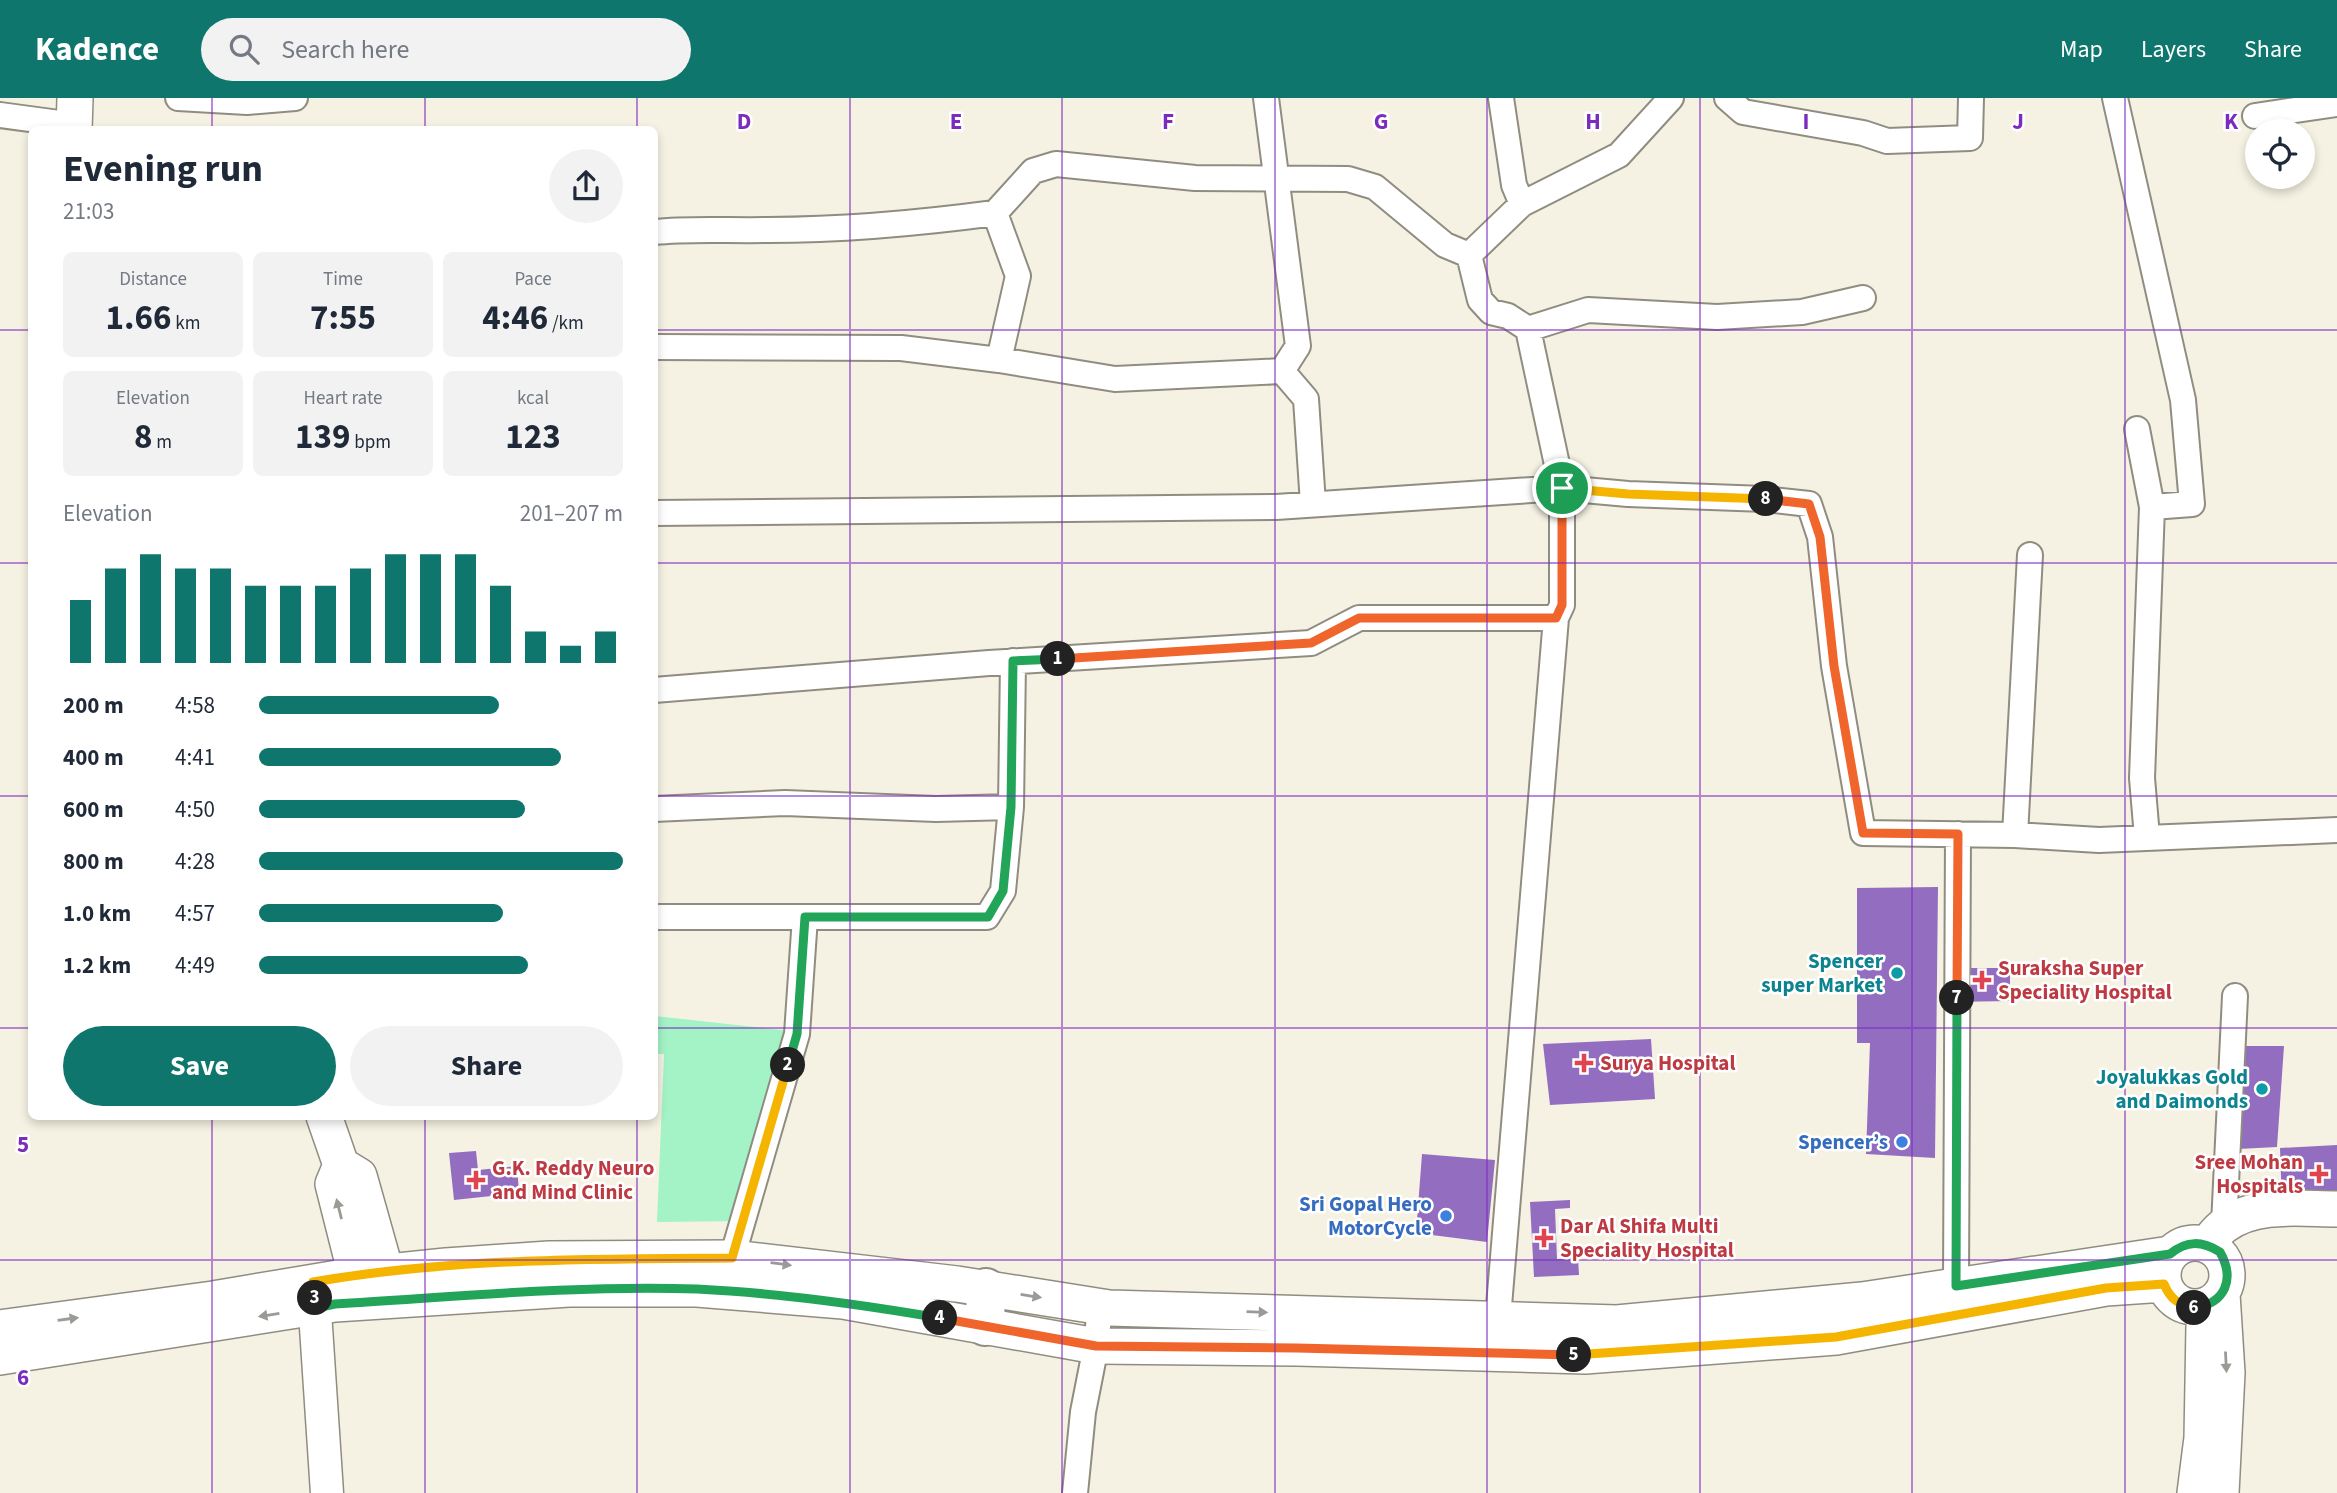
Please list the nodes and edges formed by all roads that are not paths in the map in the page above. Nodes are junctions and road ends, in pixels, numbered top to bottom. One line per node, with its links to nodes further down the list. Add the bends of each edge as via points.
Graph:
1 (178, 98): 2 (street, via 247,102)
2 (295, 98)
3 (1266, 98): 13 (street)
4 (1502, 98): 14 (street, via 1514,185)
5 (1671, 98): 14 (street, via 1619,155)
6 (1727, 98): 7 (street, via 1743,112 1887,141 1970,138)
7 (1971, 98)
8 (2115, 98): 26 (street, via 2183,401 2192,504)
9 (2336, 107): 11 (street)
10 (0, 115): 12 (street)
11 (2255, 116)
12 (74, 118)
13 (1277, 179): 15 (street, via 1195,178 1056,164 1033,171); 17 (street, via 1348,180 1375,187 1445,245); 22 (street, via 1298,346)
14 (1522, 204): 17 (street)
15 (995, 213): 16 (street, via 920,222); 21 (street, via 1018,276)
16 (658, 232)
17 (1469, 255): 19 (street, via 1480,300 1491,312)
18 (1863, 298): 19 (street, via 1802,312 1717,317 1588,310)
19 (1528, 329): 24 (street)
20 (658, 347): 21 (street, via 901,348)
21 (999, 360): 22 (street, via 1115,379)
22 (1282, 371): 25 (street, via 1306,399)
23 (2137, 429): 26 (street)
24 (1562, 488): 25 (street); 29 (street, via 1562,605); 35 (street, via 1809,504 1820,537 1834,666 1863,833)
25 (1313, 504): 27 (street)
26 (2152, 507): 37 (street, via 2142,778)
27 (658, 513)
28 (2030, 555): 36 (street)
29 (1556, 618): 30 (street, via 1359,618 1311,643); 53 (street)
30 (1013, 661): 31 (street); 32 (street)
31 (658, 690)
32 (1011, 807): 33 (street, via 785,803); 38 (street, via 1003,891 988,917)
33 (658, 809)
34 (2337, 830): 37 (street)
35 (1958, 834): 36 (street); 48 (street)
36 (2015, 835): 37 (street, via 2099,840)
37 (2147, 837)
38 (805, 917): 39 (street); 45 (street, via 797,1034)
39 (658, 918)
40 (2235, 996): 44 (street)
41 (325, 1120): 47 (main road, via 341,1165 333,1185)
42 (2337, 1209): 44 (main road, via 2266,1209 2249,1214)
43 (2337, 1228): 44 (main road, via 2273,1228)
44 (2218, 1242): 46 (main road, via 2179,1247); 51 (main road, via 2228,1273)
45 (732, 1258): 47 (main road, via 549,1259); 49 (main road, one-way to 49)
46 (2167, 1269): 48 (main road); 51 (main road, via 2168,1294 2175,1301 2194,1308); 56 (main road, via 2106,1288 1836,1337 1585,1356)
47 (371, 1274): 50 (main road)
48 (1956, 1286): 53 (main road, via 1862,1300 1617,1323)
49 (986, 1289): 52 (main road, one-way to 52); 54 (main road)
50 (315, 1295): 54 (main road, via 335,1304 569,1289 697,1289 843,1301); 55 (main road, one-way to 50, via 213,1299); 57 (main road, one-way to 57); 58 (street)
51 (2213, 1300): 60 (main road); 61 (main road, one-way to 61, via 2227,1373)
52 (1100, 1307): 53 (main road, one-way to 53); 56 (street)
53 (1498, 1318)
54 (985, 1326): 56 (main road)
55 (0, 1328)
56 (1096, 1346): 59 (street, via 1083,1412)
57 (0, 1357)
58 (327, 1493)
59 (1075, 1493)
60 (2195, 1493)
61 (2221, 1493)

